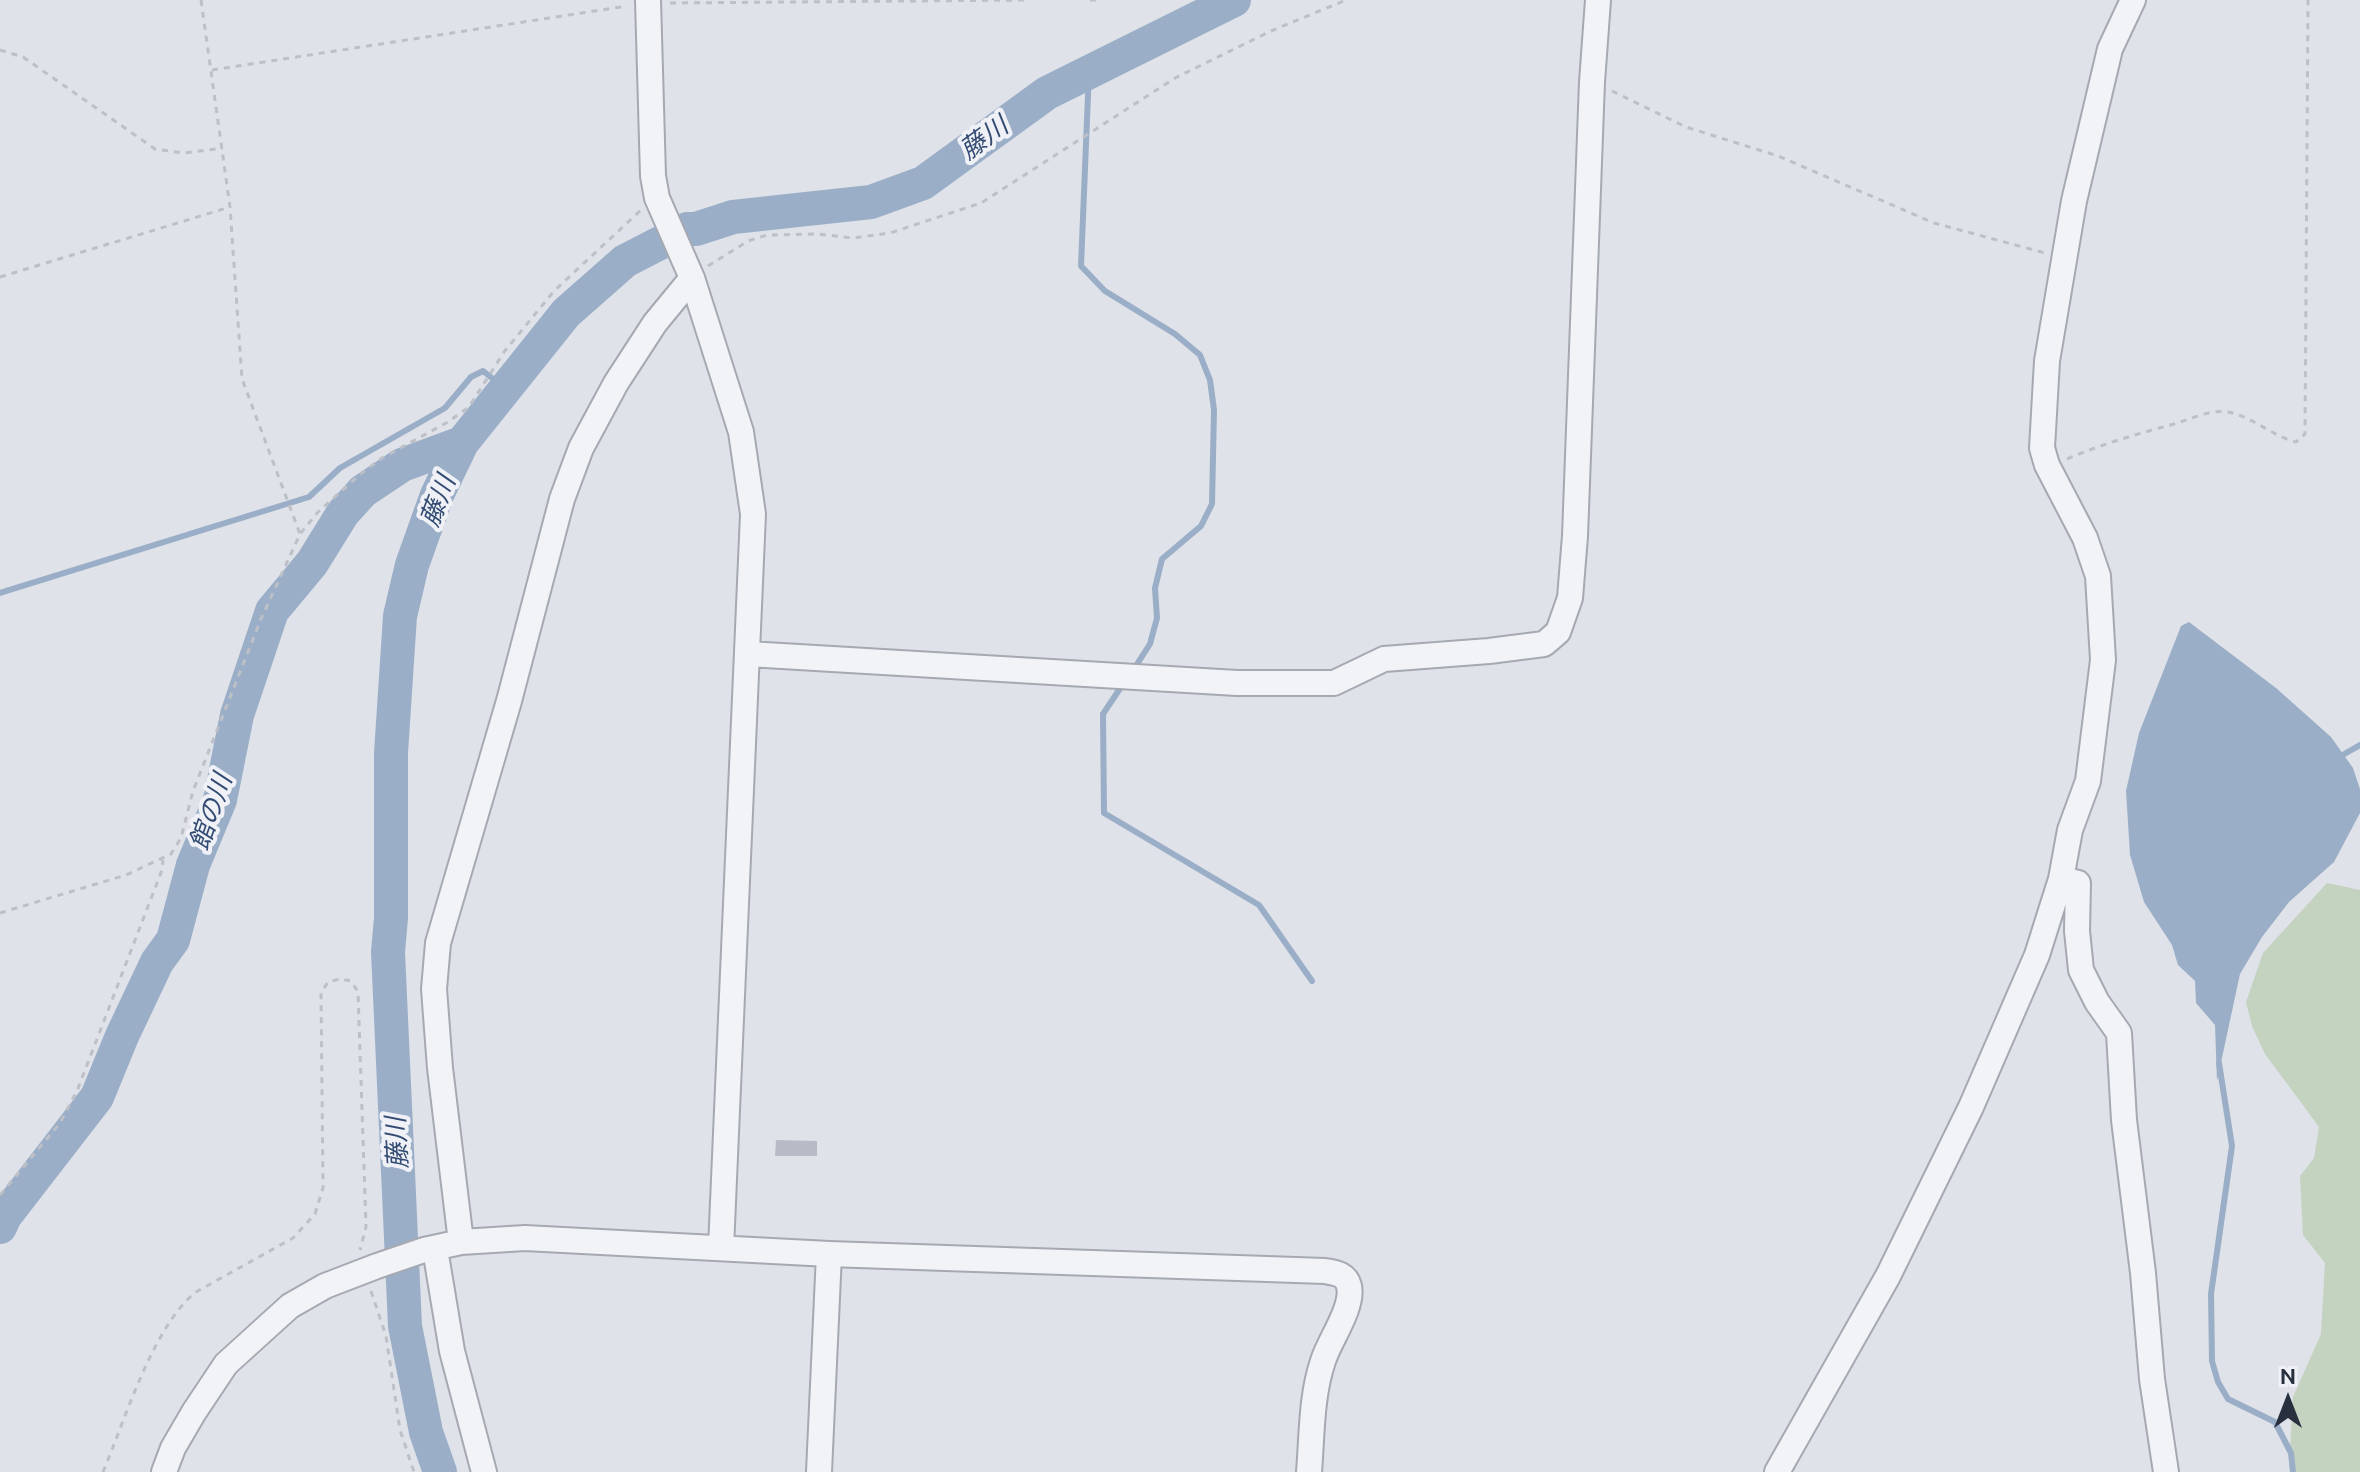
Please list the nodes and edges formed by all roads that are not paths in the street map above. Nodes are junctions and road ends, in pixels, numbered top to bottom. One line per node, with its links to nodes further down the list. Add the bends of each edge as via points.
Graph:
1 (1598, 0): 5 (street, via 1570,598 1558,632 1544,644 1384,659 1334,683 1237,683)
2 (2133, 0): 6 (street, via 2110,49 2074,201 2047,361 2042,448 2098,576 2103,660 2088,781 2070,830)
3 (648, 2): 4 (street, via 653,176)
4 (688, 267): 5 (street, via 741,432 753,497); 7 (street, via 616,383 581,448 562,499 438,943 434,989 440,1068)
5 (748, 654): 8 (street)
6 (2061, 879): 15 (street, via 2037,955 1971,1107 1888,1276); 16 (street, via 2078,883 2081,970 2119,1033 2124,1120)
7 (461, 1242): 8 (street, via 525,1238); 9 (street)
8 (721, 1248): 10 (street)
9 (430, 1249): 11 (street, via 325,1286 290,1306 208,1387); 12 (street)
10 (829, 1254): 13 (street); 14 (street, via 1340,1274 1349,1296 1322,1363)
11 (164, 1472)
12 (484, 1472)
13 (819, 1472)
14 (1309, 1472)
15 (1777, 1472)
16 (2166, 1472)

